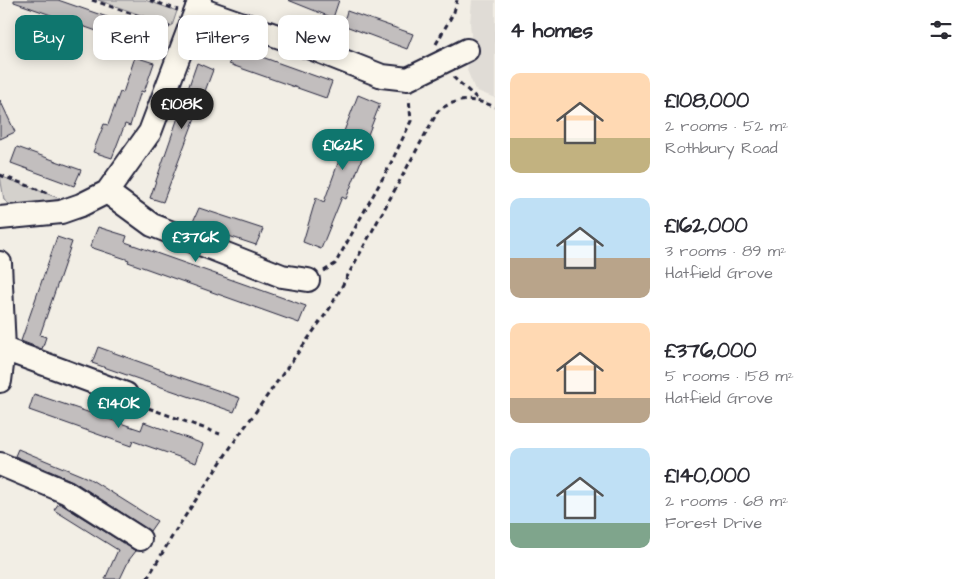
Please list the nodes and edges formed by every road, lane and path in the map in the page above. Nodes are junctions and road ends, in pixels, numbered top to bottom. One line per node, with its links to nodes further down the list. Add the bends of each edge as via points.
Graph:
1 (92, 0): 4 (path)
2 (150, 0): 4 (path)
3 (458, 0): 6 (path, via 432,52)
4 (195, 14): 7 (street, via 304,45 382,76); 11 (street, via 150,132)
5 (467, 50): 6 (street)
6 (439, 62): 7 (street); 8 (path)
7 (408, 80): 15 (path, via 411,121 390,166 335,264)
8 (480, 101): 9 (path); 22 (path, via 463,99 448,103 438,111 330,308 234,442)
9 (495, 107)
10 (0, 175): 12 (path)
11 (107, 192): 13 (street, via 61,212); 15 (street, via 152,225 282,276)
12 (54, 195)
13 (0, 218)
14 (0, 263): 16 (street)
15 (308, 280)
16 (4, 349): 17 (street); 18 (street)
17 (0, 381)
18 (126, 394): 19 (path, via 125,400)
19 (220, 434)
20 (0, 464): 21 (street, via 66,492)
21 (140, 539)
22 (147, 579)

